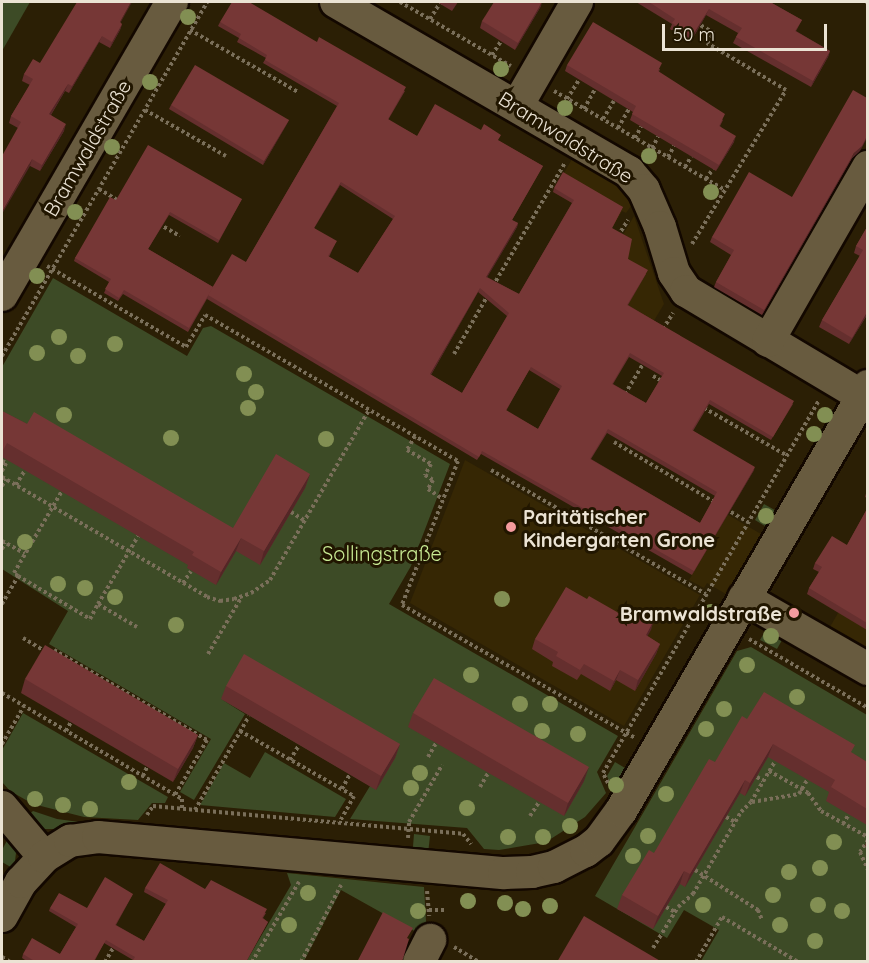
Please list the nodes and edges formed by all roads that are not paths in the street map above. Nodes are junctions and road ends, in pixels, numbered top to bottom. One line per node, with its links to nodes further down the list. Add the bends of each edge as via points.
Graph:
1 (172, 2): 6 (street, Bramwaldstraße)
2 (336, 2): 4 (street, Bramwaldstraße)
3 (577, 2): 4 (street)
4 (517, 106): 7 (street, Bramwaldstraße, via 629,172 644,190 680,282)
5 (867, 167): 7 (street)
6 (2, 295)
7 (768, 341): 8 (street, via 831,378)
8 (865, 391): 9 (street)
9 (744, 598): 10 (street); 12 (street, via 621,811 599,841 571,860 532,872 495,872 98,837 70,841)
10 (867, 669)
11 (2, 807): 12 (street)
12 (44, 857): 13 (street, via 21,882)
13 (2, 916)

